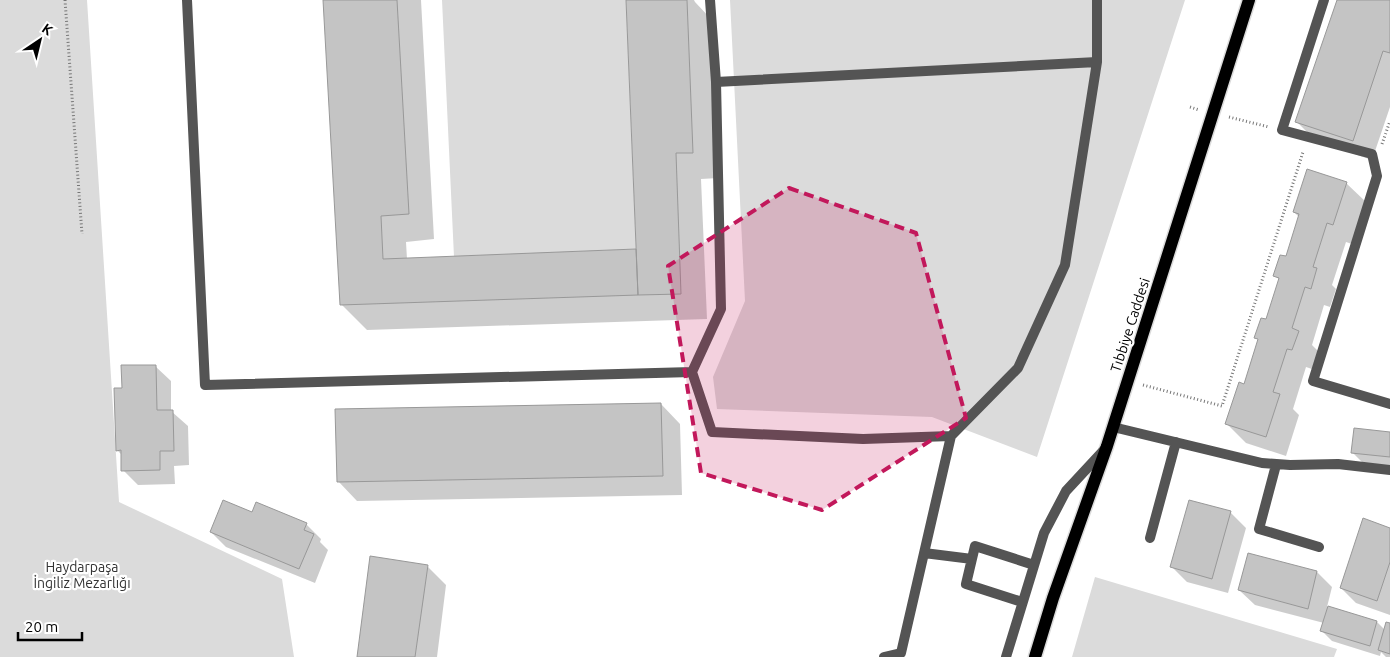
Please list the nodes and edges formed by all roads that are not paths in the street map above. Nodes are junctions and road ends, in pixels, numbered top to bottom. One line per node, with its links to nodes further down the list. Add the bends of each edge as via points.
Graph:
1 (187, 0): 8 (lane, via 205,385)
2 (710, 0): 7 (lane)
3 (1096, 0): 6 (lane)
4 (1249, 0): 10 (main road, Tıbbiye Caddesi)
5 (1324, 0): 9 (lane, via 1282,130 1372,154 1377,176 1313,381)
6 (1097, 62): 7 (lane); 11 (lane, via 1065,265 1018,368)
7 (716, 82): 8 (lane, via 721,309)
8 (692, 372): 11 (lane, via 712,432 862,439)
9 (1390, 404)
10 (1113, 427): 12 (lane); 13 (main road, Tıbbiye Caddesi)
11 (951, 436): 18 (lane)
12 (1176, 442): 14 (lane); 16 (lane)
13 (1107, 446): 20 (lane, via 1066,491 1044,533); 24 (main road, Tıbbiye Caddesi)
14 (1276, 464): 15 (lane, via 1338,464); 17 (lane, via 1259,529)
15 (1390, 470)
16 (1150, 538)
17 (1319, 547)
18 (924, 553): 19 (lane); 22 (lane, via 901,653)
19 (972, 559): 20 (lane, via 975,546); 21 (lane, via 966,584)
20 (1034, 565): 21 (lane)
21 (1022, 602): 23 (lane)
22 (884, 657)
23 (1006, 657)
24 (1035, 657)

